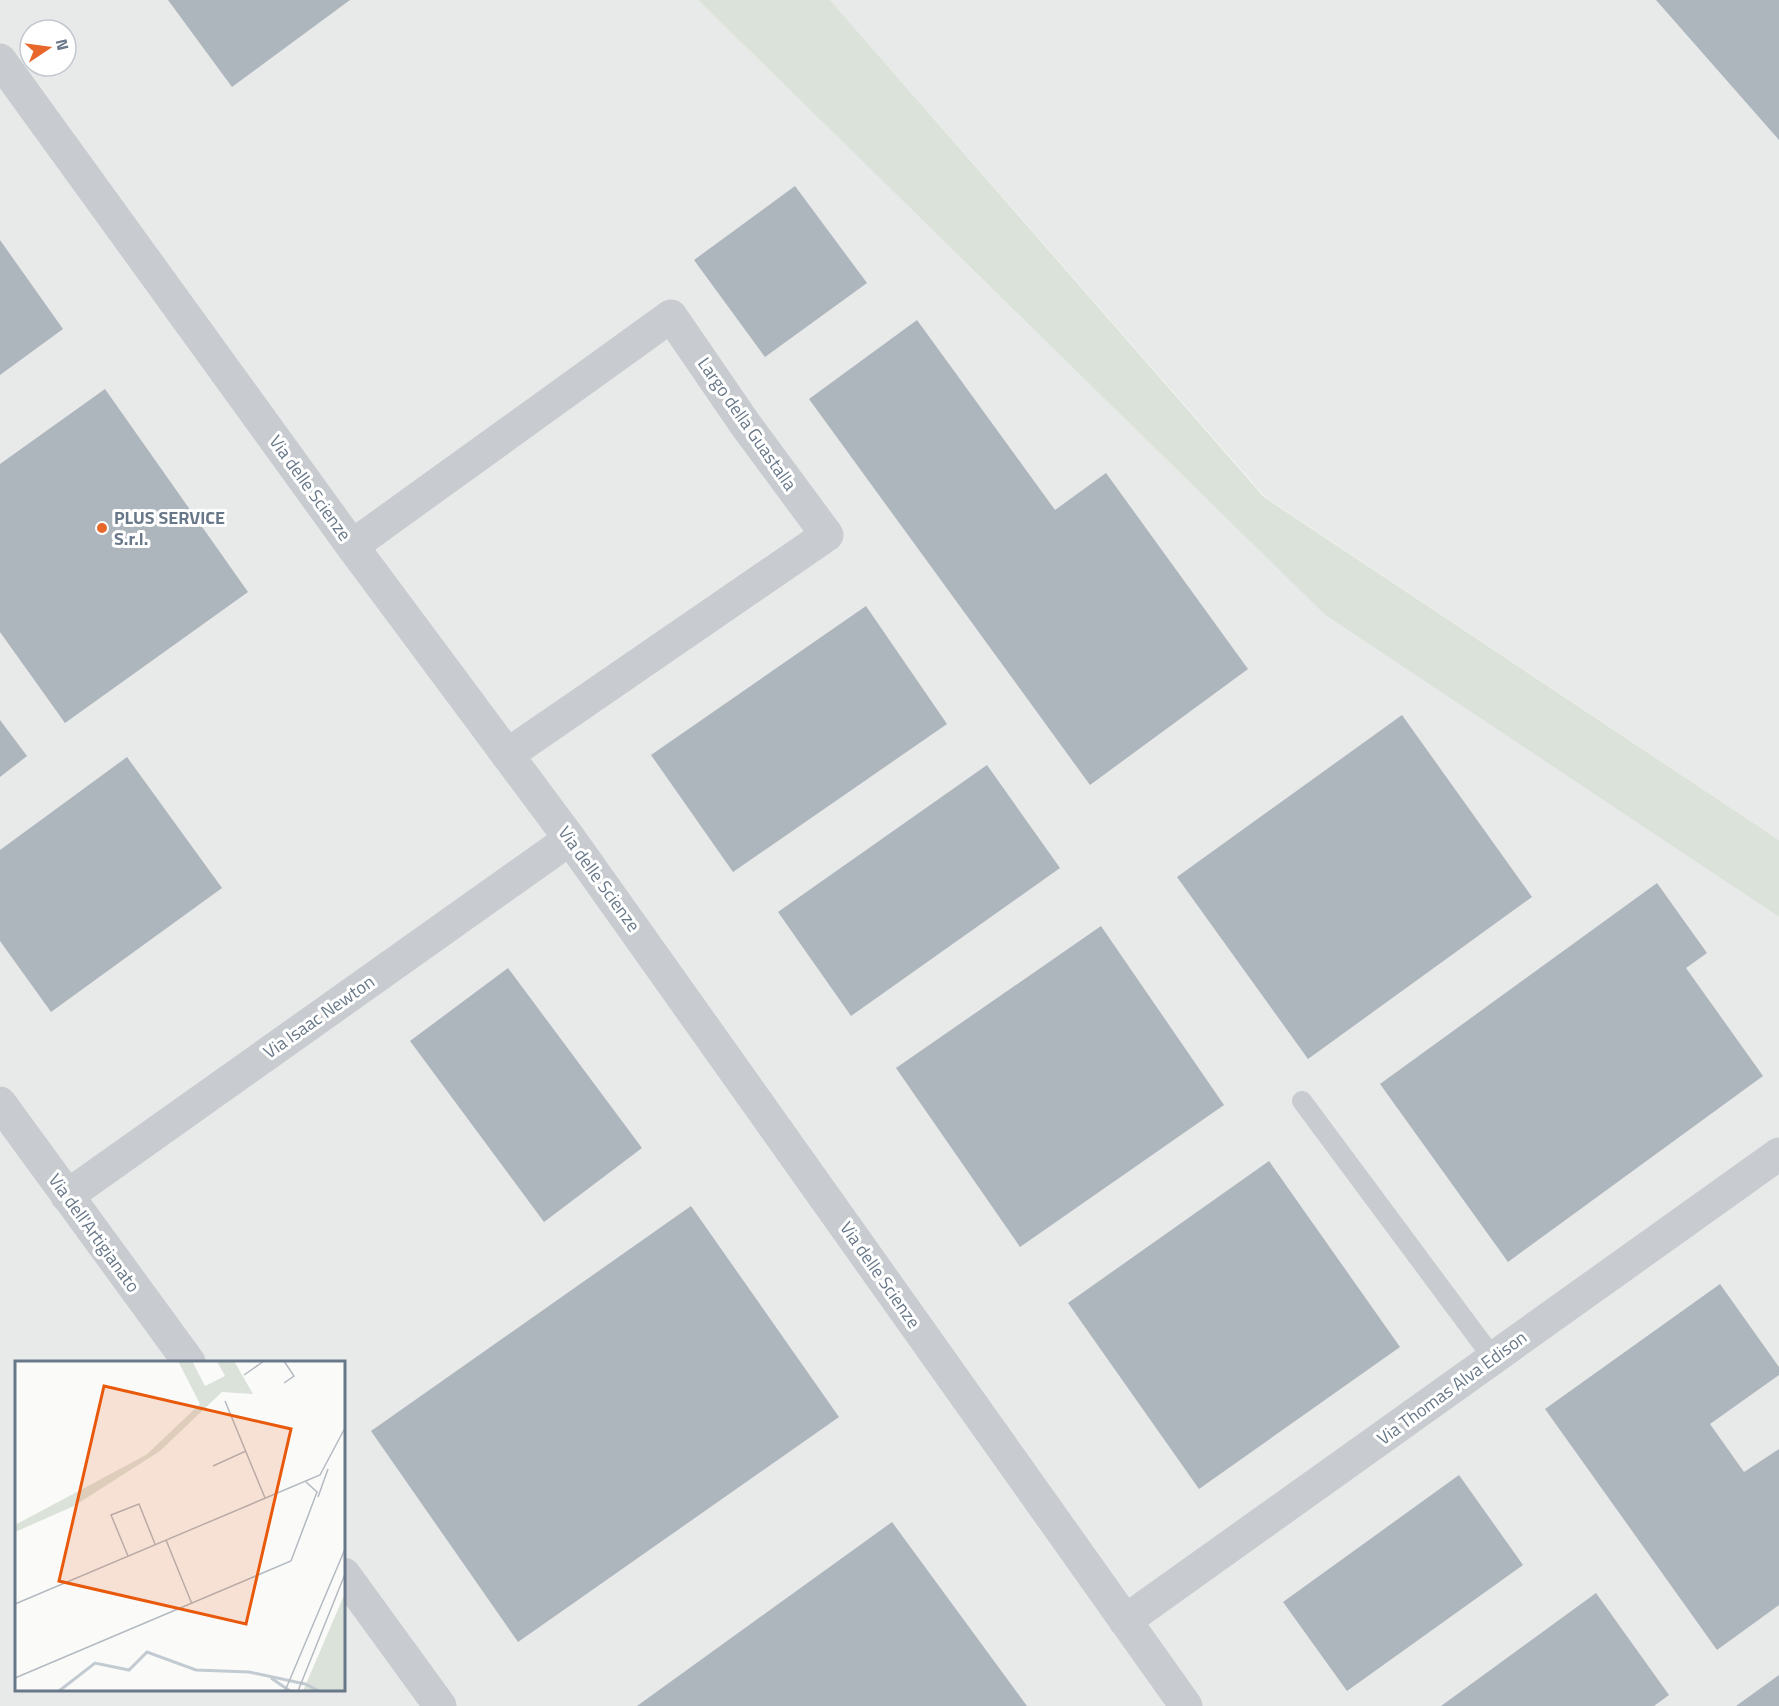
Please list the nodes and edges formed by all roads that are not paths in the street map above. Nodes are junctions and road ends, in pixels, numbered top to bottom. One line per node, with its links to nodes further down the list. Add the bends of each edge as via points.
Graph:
1 (0, 60): 2 (street, Via delle Scienze)
2 (352, 546): 3 (street, Via delle Scienze); 3 (street, Largo della Guastalla, via 671,316 827,536)
3 (507, 755): 4 (street, Via delle Scienze)
4 (570, 839): 8 (street, Via Isaac Newton); 12 (street, Via delle Scienze)
5 (1302, 1101): 9 (lane)
6 (0, 1103): 8 (street, Via dell'Artigianato)
7 (1779, 1155): 9 (street, Via Thomas Alva Edison)
8 (67, 1196): 10 (street, Via dell'Artigianato)
9 (1493, 1358): 12 (street, Via Thomas Alva Edison)
10 (188, 1361)
11 (345, 1575): 13 (street)
12 (1125, 1621): 14 (street, Via delle Scienze)
13 (441, 1706)
14 (1186, 1706)

